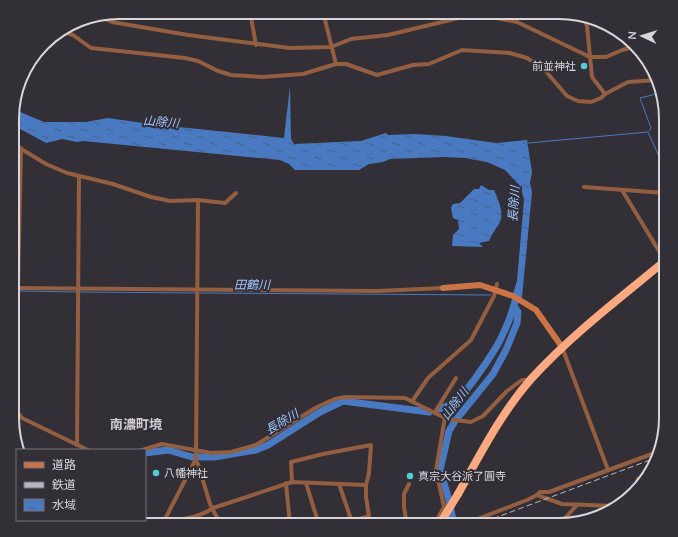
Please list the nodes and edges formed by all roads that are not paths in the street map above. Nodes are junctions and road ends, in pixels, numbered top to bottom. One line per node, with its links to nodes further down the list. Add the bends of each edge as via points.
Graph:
1 (251, 19): 10 (street)
2 (325, 19): 11 (street)
3 (454, 19): 11 (street, via 388,34 351,39)
4 (502, 19): 7 (street)
5 (516, 19): 7 (street)
6 (107, 20): 10 (street, via 188,36)
7 (517, 22): 13 (street)
8 (586, 23): 13 (street)
9 (67, 33): 14 (street, via 91,48 185,58 231,75 262,77 302,74)
10 (256, 45): 11 (street, via 290,48)
11 (331, 47): 14 (street)
12 (622, 50): 13 (street, via 606,57)
13 (589, 56): 16 (street, via 592,77)
14 (336, 64): 16 (street, via 346,64 377,75 413,65 429,64 462,50 510,53 527,58 543,68 567,96 578,101 591,102)
15 (651, 80): 16 (street, via 635,80)
16 (606, 94)
17 (21, 148): 18 (street, via 46,164); 24 (street)
18 (79, 176): 23 (street, via 170,201); 30 (street)
19 (584, 187): 20 (street)
20 (622, 190): 22 (street); 25 (street)
21 (236, 193): 23 (street, via 225,203)
22 (659, 193)
23 (198, 200): 31 (street)
24 (19, 243)
25 (659, 249)
26 (659, 266): 32 (highway)
27 (497, 284): 35 (street, via 494,296 471,340 428,378)
28 (443, 288): 31 (street); 32 (street, via 480,284 513,296 530,306 544,320)
29 (19, 290): 30 (street)
30 (77, 291): 31 (street); 39 (street)
31 (197, 292): 42 (street)
32 (562, 347): 34 (highway); 45 (street)
33 (456, 378): 36 (street)
34 (531, 380): 38 (street, via 522,380 507,391 479,420 471,422); 67 (highway, bridge, via 493,433)
35 (414, 400): 36 (street); 42 (street, via 335,399 317,407 256,445 230,452)
36 (435, 412): 38 (street)
37 (19, 414): 39 (street, via 22,418)
38 (446, 418): 53 (street, via 436,470)
39 (77, 445): 40 (street)
40 (86, 449)
41 (145, 449): 42 (street, via 162,444)
42 (196, 452): 44 (street)
43 (652, 454): 45 (street)
44 (195, 460): 56 (street); 58 (street)
45 (608, 470): 52 (street)
46 (292, 482): 47 (street); 48 (street); 51 (street, via 291,462 371,445)
47 (286, 483): 56 (street); 61 (street)
48 (306, 483): 49 (street); 62 (street)
49 (339, 484): 51 (street); 63 (street)
50 (409, 484): 65 (street, via 404,494)
51 (366, 485): 64 (street, via 369,516)
52 (537, 495): 54 (street, via 554,502); 69 (street)
53 (445, 505): 66 (street); 68 (street)
54 (576, 506): 55 (street); 57 (street)
55 (606, 506)
56 (213, 508): 59 (street); 60 (street)
57 (566, 517)
58 (166, 518)
59 (191, 518)
60 (218, 518)
61 (289, 518)
62 (317, 518)
63 (350, 518)
64 (364, 518)
65 (406, 518)
66 (438, 518)
67 (444, 518)
68 (447, 518)
69 (480, 518)

